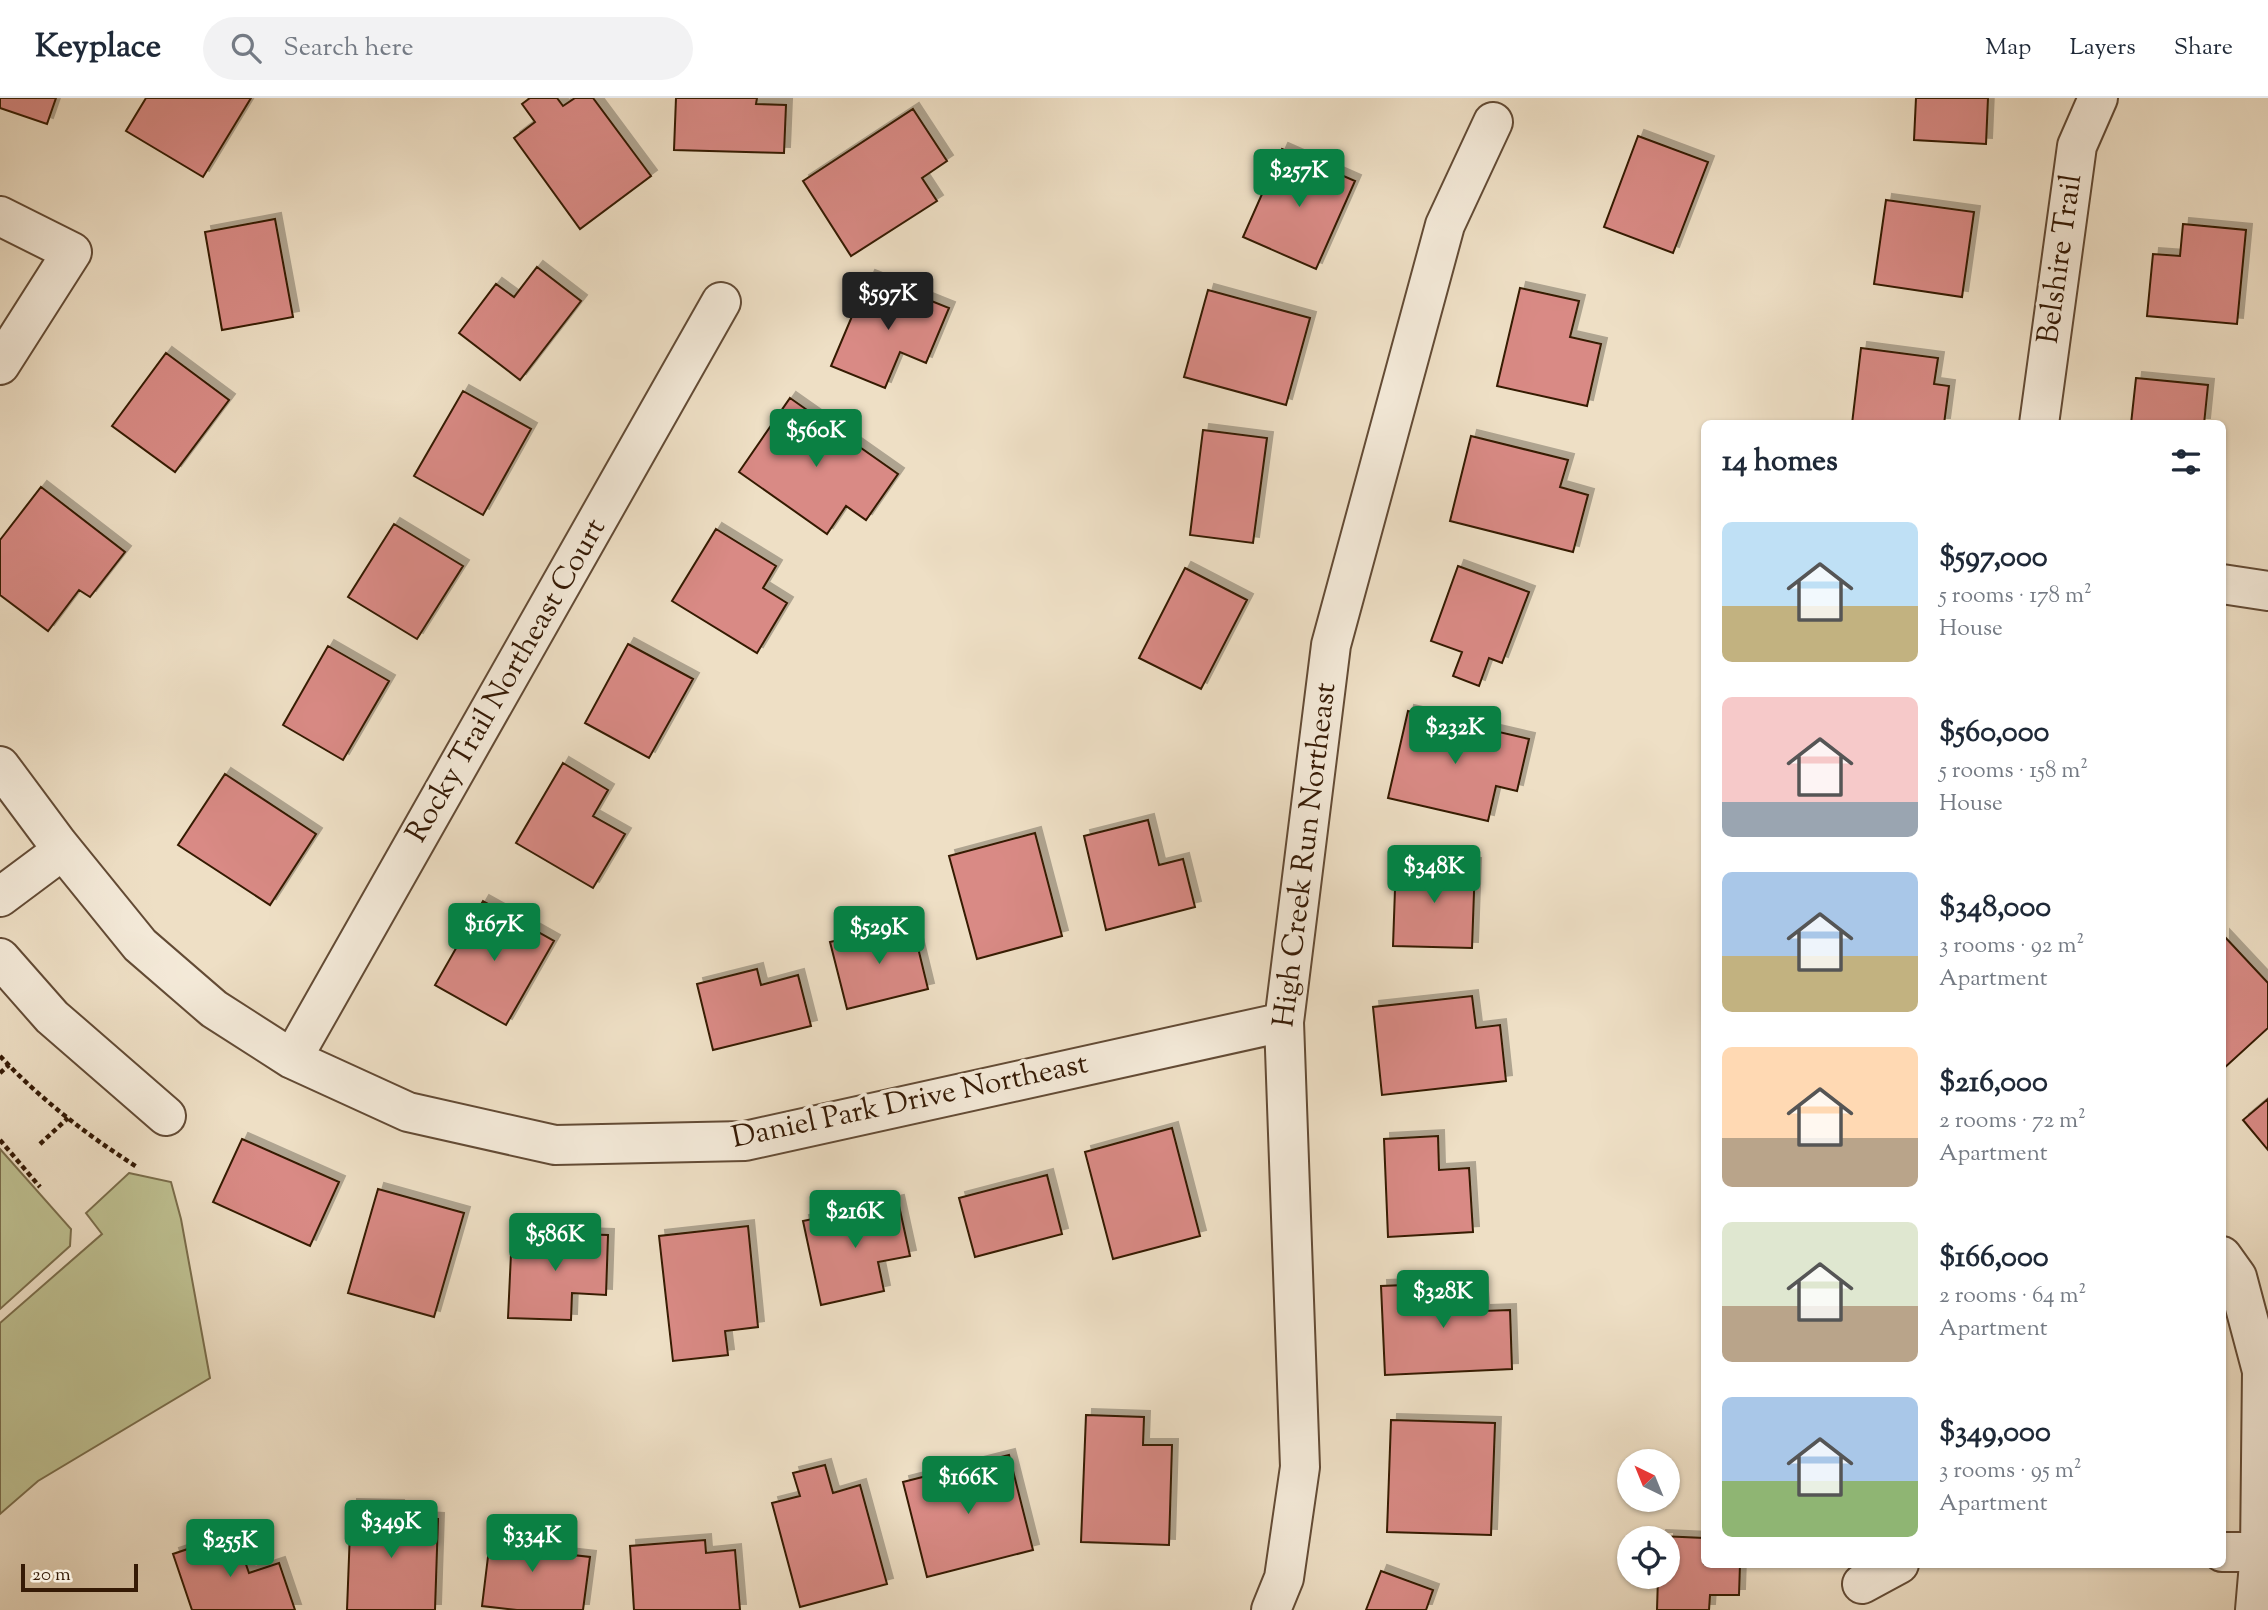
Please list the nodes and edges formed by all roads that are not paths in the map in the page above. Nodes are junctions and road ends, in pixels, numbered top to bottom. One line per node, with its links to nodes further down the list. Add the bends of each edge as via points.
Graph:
1 (2098, 98): 6 (street, Belshire Trail, via 2077,146)
2 (1493, 122): 13 (street, High Creek Run Northeast, via 1445,225 1331,645)
3 (0, 215): 5 (street, via 72,252)
4 (721, 302): 14 (street, Rocky Trail Northeast Court)
5 (0, 365)
6 (2040, 420)
7 (2226, 585): 8 (street)
8 (2268, 592)
9 (0, 766): 10 (street, Daniel Park Drive Northeast)
10 (63, 850): 11 (street); 14 (street, Daniel Park Drive Northeast, via 140,945 214,1009)
11 (0, 897)
12 (0, 958): 15 (street, via 52,1017)
13 (1284, 1022): 14 (street, Daniel Park Drive Northeast, via 745,1141 555,1144 408,1112); 21 (street, High Creek Run Northeast, via 1300,1467 1284,1578)
14 (292, 1059)
15 (166, 1116)
16 (2226, 1262): 18 (street, via 2237,1277 2262,1371)
17 (2226, 1552): 18 (street)
18 (2260, 1552): 22 (street)
19 (1892, 1568): 20 (street)
20 (1862, 1584)
21 (1271, 1610)
22 (2255, 1610)

